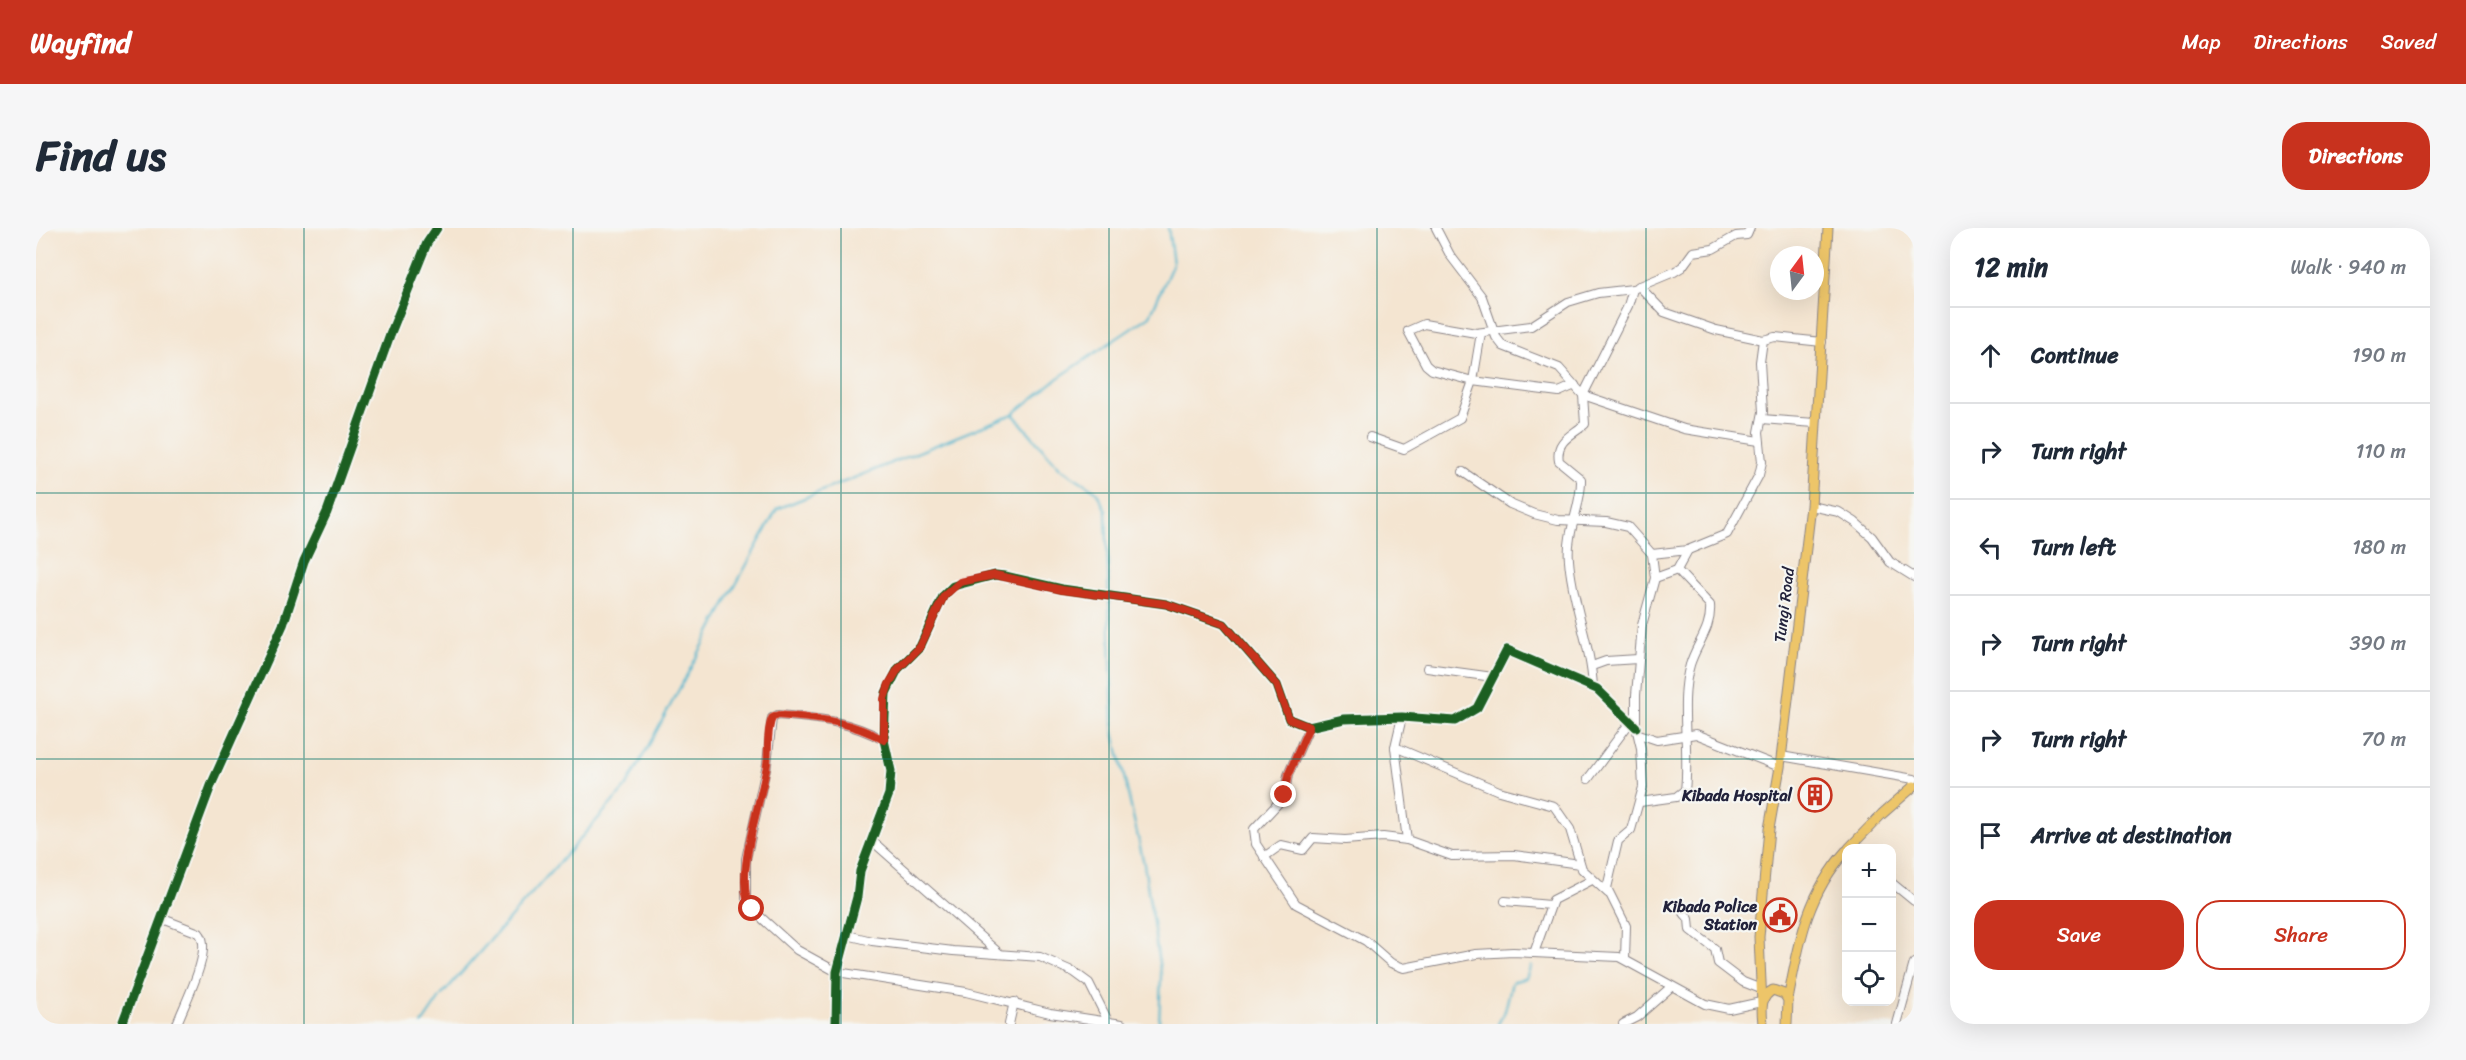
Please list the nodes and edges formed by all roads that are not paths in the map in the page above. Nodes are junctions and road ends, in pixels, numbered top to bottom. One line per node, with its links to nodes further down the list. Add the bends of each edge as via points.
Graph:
1 (437, 228): 55 (street, via 427,243 390,335 283,625 212,783)
2 (1436, 228): 6 (street, via 1450,255 1482,297)
3 (1750, 228): 5 (street, via 1747,235 1736,236 1713,249 1693,252 1679,269)
4 (1828, 228): 9 (main road, Tungi Road)
5 (1636, 287): 6 (street, via 1568,302 1531,326); 8 (street, via 1664,312 1716,330); 12 (street)
6 (1494, 332): 7 (street); 11 (street, via 1503,346 1559,368)
7 (1481, 333): 10 (street); 10 (street, via 1424,324 1408,331 1429,369)
8 (1763, 340): 9 (street, via 1775,337); 13 (street)
9 (1822, 342): 14 (main road, Tungi Road)
10 (1473, 381): 11 (street, via 1559,392); 15 (street, via 1460,418 1404,449)
11 (1575, 385): 12 (street)
12 (1583, 395): 16 (street, via 1684,429); 19 (street, via 1585,424 1567,435 1558,454 1559,461 1581,479)
13 (1762, 419): 14 (street); 16 (street)
14 (1815, 423): 18 (main road, Tungi Road)
15 (1370, 436)
16 (1758, 441): 20 (street, via 1762,462 1759,475 1733,525 1726,534)
17 (1463, 472): 19 (street, via 1510,504 1534,514)
18 (1811, 506): 23 (street, via 1839,512 1855,522 1890,562); 36 (main road, Tungi Road)
19 (1572, 521): 21 (street, via 1628,527); 26 (street, via 1568,536 1570,570)
20 (1688, 550): 21 (street); 22 (street)
21 (1652, 554): 24 (street)
22 (1677, 570): 24 (street); 33 (street, via 1710,605 1711,612 1688,673)
23 (1914, 577)
24 (1654, 578): 25 (street)
25 (1638, 659): 26 (street); 32 (street)
26 (1592, 666): 29 (street)
27 (1427, 668): 28 (street)
28 (1493, 677): 29 (street, via 1507,650); 30 (street, via 1477,708 1459,720)
29 (1593, 687): 32 (street)
30 (1402, 717): 31 (street, via 1333,720); 35 (street)
31 (1309, 727): 34 (street, via 1289,719 1277,685 1224,624 1166,604 1062,590 995,575 960,582 944,596 920,647 889,684 884,699); 45 (street, via 1288,775 1284,796 1254,829 1256,844)
32 (1635, 727): 33 (street, via 1657,740); 38 (street); 41 (street, via 1643,767)
33 (1688, 734): 37 (street); 41 (street, via 1684,794)
34 (884, 740): 42 (street, via 891,771 889,794); 61 (street, via 824,718 778,715 771,720 767,764 746,859 746,898 755,912 797,950)
35 (1395, 747): 43 (street); 47 (street, via 1499,791 1554,806 1570,829)
36 (1781, 756): 37 (main road, Tungi Road); 39 (street)
37 (1780, 767): 63 (main road, Tungi Road, via 1769,829 1759,937)
38 (1588, 779)
39 (1914, 779)
40 (1914, 786): 44 (main road)
41 (1640, 802): 50 (street, via 1631,830 1617,841)
42 (871, 840): 56 (street); 58 (street)
43 (1407, 840): 45 (street, via 1312,838 1302,849 1281,845); 47 (street, via 1452,856 1514,855)
44 (1854, 844)
45 (1264, 857): 57 (street, via 1296,904 1366,941 1398,966 1476,954)
46 (1842, 858): 62 (main road, via 1811,902)
47 (1580, 864): 48 (street)
48 (1592, 880): 50 (street); 53 (street, via 1558,896)
49 (1896, 886): 51 (street)
50 (1608, 892): 59 (street, via 1626,926)
51 (1914, 900)
52 (1505, 901): 53 (street)
53 (1550, 905): 57 (street)
54 (1684, 913): 63 (street, via 1690,930 1715,949 1718,963 1736,978)
55 (163, 919): 71 (street); 72 (street, via 199,933 205,944)
56 (847, 935): 58 (street); 61 (street)
57 (1534, 953): 59 (street)
58 (1000, 954): 70 (street, via 1040,957 1074,972 1089,983)
59 (1625, 958): 64 (street)
60 (1914, 963): 80 (street)
61 (837, 972): 67 (street); 68 (street)
62 (1793, 975): 65 (main road); 66 (main road)
63 (1761, 986): 65 (main road); 69 (main road, Tungi Road)
64 (1671, 987): 69 (street, via 1718,1008); 77 (street, via 1637,1017)
65 (1773, 990): 66 (main road); 69 (main road)
66 (1788, 1000): 79 (main road)
67 (835, 1001): 73 (street); 74 (street)
68 (1014, 1002): 70 (street, via 1050,1014); 75 (street)
69 (1762, 1003): 78 (main road, Tungi Road)
70 (1108, 1021): 76 (street)
71 (122, 1024)
72 (177, 1024)
73 (830, 1024)
74 (836, 1024)
75 (1009, 1024)
76 (1122, 1024)
77 (1623, 1024)
78 (1763, 1024)
79 (1787, 1024)
80 (1897, 1024)

